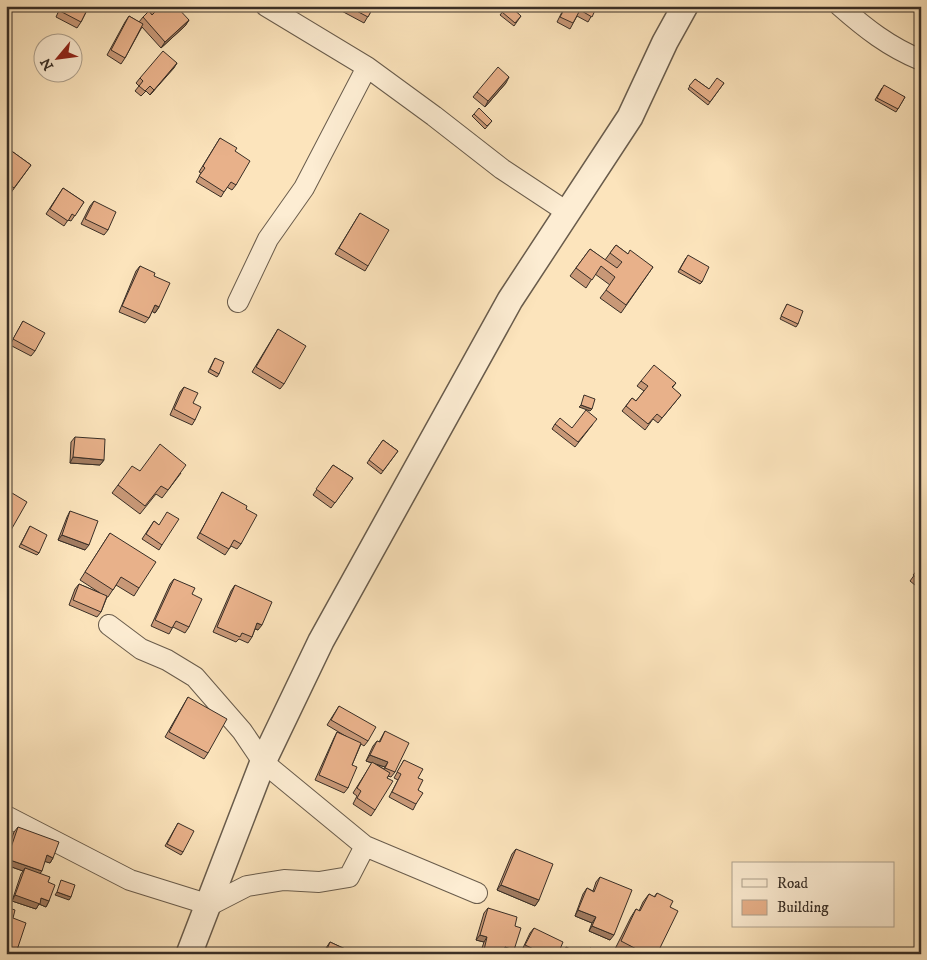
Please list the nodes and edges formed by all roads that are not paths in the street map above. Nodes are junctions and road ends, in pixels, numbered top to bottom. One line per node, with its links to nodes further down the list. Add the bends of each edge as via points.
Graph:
1 (266, 6): 5 (street)
2 (685, 6): 6 (street, via 630,117)
3 (840, 6): 4 (street, via 868,31 897,50)
4 (921, 60)
5 (368, 67): 6 (street, via 502,169); 7 (street, via 304,188 268,239)
6 (567, 212): 9 (street, via 510,300 330,625)
7 (238, 302)
8 (109, 625): 9 (street, via 141,649 195,677 217,700)
9 (263, 762): 11 (street); 13 (street)
10 (6, 816): 13 (street, via 130,880)
11 (365, 846): 12 (street); 13 (street, via 349,877 319,882 284,880 247,886)
12 (477, 893)
13 (210, 905): 14 (street)
14 (189, 954)

